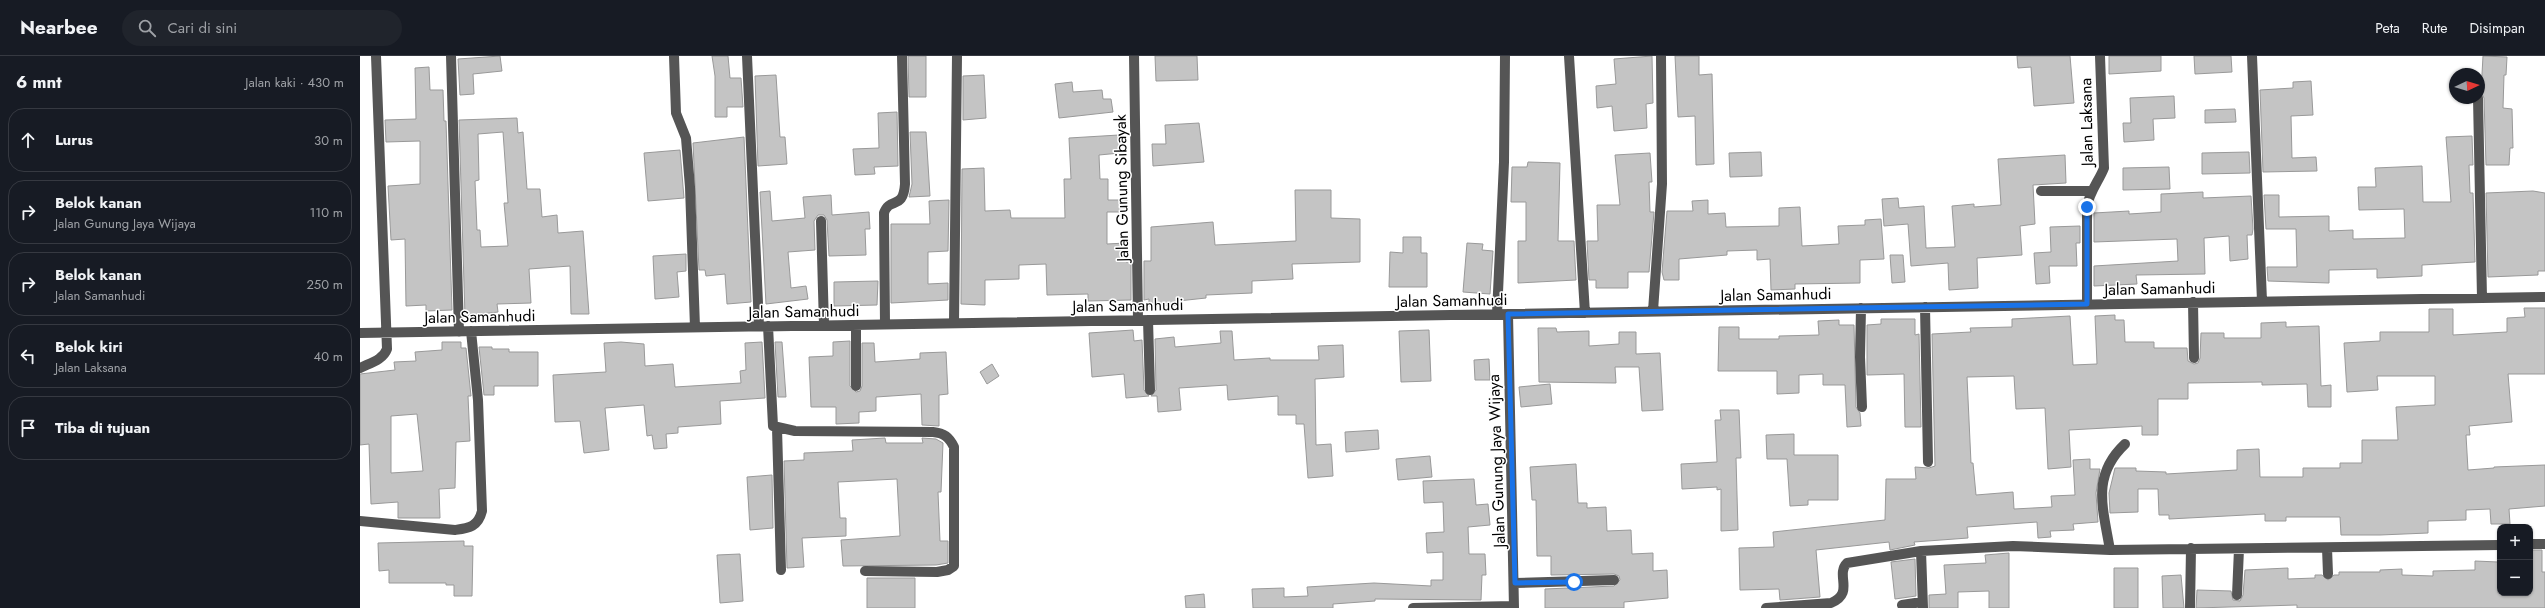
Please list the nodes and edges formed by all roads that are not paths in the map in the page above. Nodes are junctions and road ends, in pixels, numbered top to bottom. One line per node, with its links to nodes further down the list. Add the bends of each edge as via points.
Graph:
1 (376, 56): 38 (street)
2 (451, 56): 36 (street)
3 (674, 56): 34 (street, via 676,114 686,138 690,180)
4 (747, 56): 33 (street)
5 (902, 56): 30 (street, via 905,184 904,197 890,204 884,213)
6 (957, 56): 29 (street)
7 (1134, 56): 28 (street, Jalan Gunung Sibayak)
8 (1505, 56): 26 (street, via 1504,162)
9 (1569, 56): 25 (street)
10 (1661, 56): 24 (street, via 1662,184)
11 (2100, 56): 15 (street, Jalan Laksana, via 2104,168 2098,184)
12 (2252, 56): 19 (street)
13 (2478, 104): 18 (street)
14 (2041, 191): 15 (street)
15 (2092, 191): 21 (street, Jalan Laksana, via 2087,207)
16 (821, 222): 31 (street)
17 (2545, 297): 18 (street, Jalan Samanhudi)
18 (2482, 298): 19 (street, Jalan Samanhudi)
19 (2262, 301): 20 (street, Jalan Samanhudi)
20 (2193, 302): 21 (street, Jalan Samanhudi); 39 (street)
21 (2087, 304): 22 (street, Jalan Samanhudi)
22 (1925, 307): 23 (street, Jalan Samanhudi); 46 (street)
23 (1861, 308): 24 (street, Jalan Samanhudi); 43 (street)
24 (1654, 311): 25 (street, Jalan Samanhudi)
25 (1585, 312): 27 (street, Jalan Samanhudi)
26 (1497, 314): 27 (street, Jalan Samanhudi); 28 (street, Jalan Samanhudi)
27 (1508, 314): 60 (street, Jalan Gunung Jaya Wijaya)
28 (1143, 320): 29 (street, Jalan Samanhudi); 42 (street, Jalan Gunung Sibayak)
29 (954, 323): 30 (street, Jalan Samanhudi)
30 (884, 324): 32 (street, Jalan Samanhudi)
31 (824, 325): 32 (street, Jalan Samanhudi); 33 (street, Jalan Samanhudi)
32 (856, 325): 41 (street)
33 (764, 326): 34 (street, Jalan Samanhudi); 44 (street, via 772,422)
34 (695, 327): 35 (street, Jalan Samanhudi)
35 (471, 331): 36 (street, Jalan Samanhudi); 47 (street, via 478,400 482,511 477,524 470,528 455,530)
36 (459, 332): 38 (street, Jalan Samanhudi)
37 (360, 333): 38 (street, Jalan Samanhudi)
38 (387, 333): 40 (street, via 385,354)
39 (2194, 358)
40 (360, 368)
41 (856, 386)
42 (1150, 390)
43 (1862, 406)
44 (777, 428): 56 (street); 57 (street, via 795,431 933,432 942,433 950,438 955,458 954,566 938,572)
45 (2126, 444): 54 (street, via 2107,465 2102,480 2102,502)
46 (1928, 462)
47 (360, 521)
48 (2533, 544): 49 (street)
49 (2545, 544)
50 (2497, 545): 52 (street)
51 (2191, 548): 53 (street); 54 (street); 67 (street)
52 (2327, 548): 53 (street); 58 (street)
53 (2239, 549): 61 (street)
54 (2110, 550): 55 (street, via 2014,546)
55 (1921, 551): 63 (street); 66 (street, via 1847,563 1843,571 1844,591 1838,600 1831,603)
56 (781, 570)
57 (865, 571)
58 (2328, 574)
59 (1614, 580): 60 (street)
60 (1515, 583): 64 (street, Jalan Gunung Jaya Wijaya)
61 (2237, 595)
62 (1902, 605): 63 (street)
63 (1923, 605)
64 (1514, 607): 65 (street)
65 (1413, 608)
66 (1766, 608)
67 (2190, 608)

